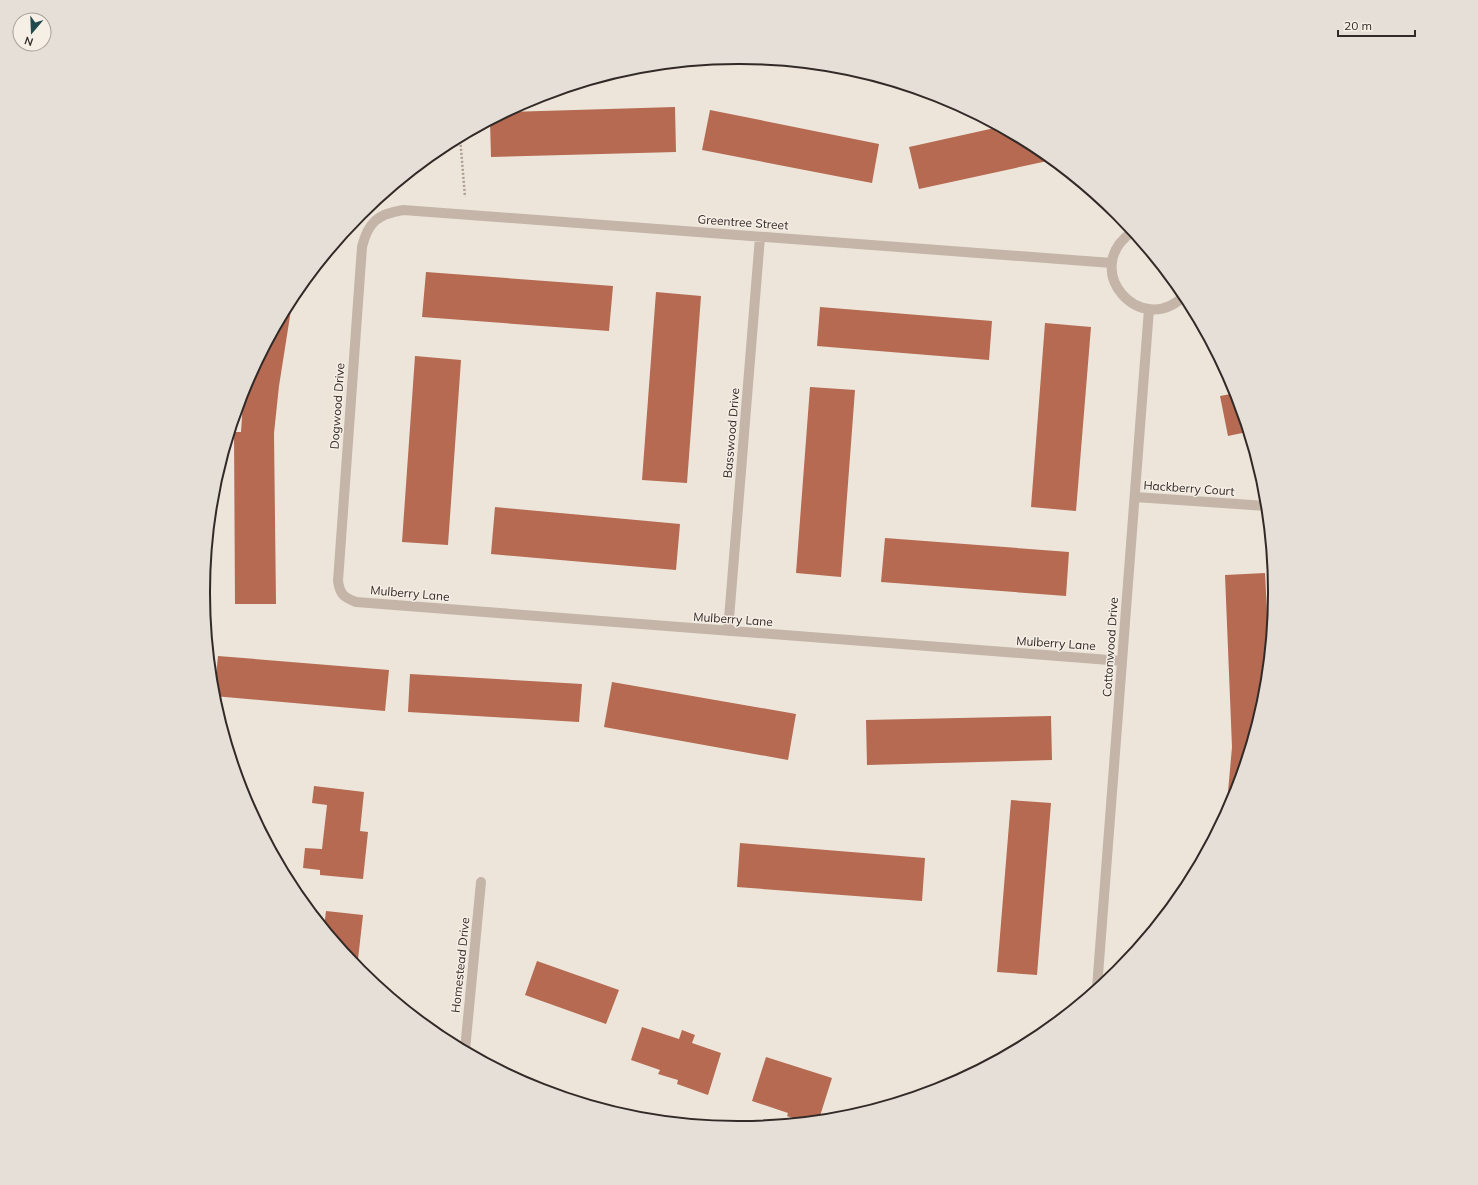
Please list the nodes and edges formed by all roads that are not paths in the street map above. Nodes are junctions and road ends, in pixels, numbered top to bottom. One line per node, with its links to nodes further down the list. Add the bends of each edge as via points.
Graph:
1 (375, 221): 3 (street, Greentree Street, via 382,215 403,210); 9 (street, Dogwood Drive, via 366,233 362,247 338,581)
2 (1128, 235): 4 (street, via 1116,248)
3 (760, 236): 4 (street, Greentree Street); 10 (street, Basswood Drive)
4 (1112, 263): 6 (street, via 1114,282 1124,297)
5 (1179, 300): 6 (street, via 1166,308)
6 (1149, 309): 7 (street, Cottonwood Drive)
7 (1135, 497): 8 (street, Hackberry Court); 11 (street, Cottonwood Drive)
8 (1260, 506)
9 (344, 595): 10 (street, Mulberry Lane, via 356,602)
10 (728, 631): 11 (street, Mulberry Lane)
11 (1122, 661): 13 (street, Cottonwood Drive)
12 (481, 882): 14 (street, Homestead Drive)
13 (1099, 979)
14 (466, 1044)

